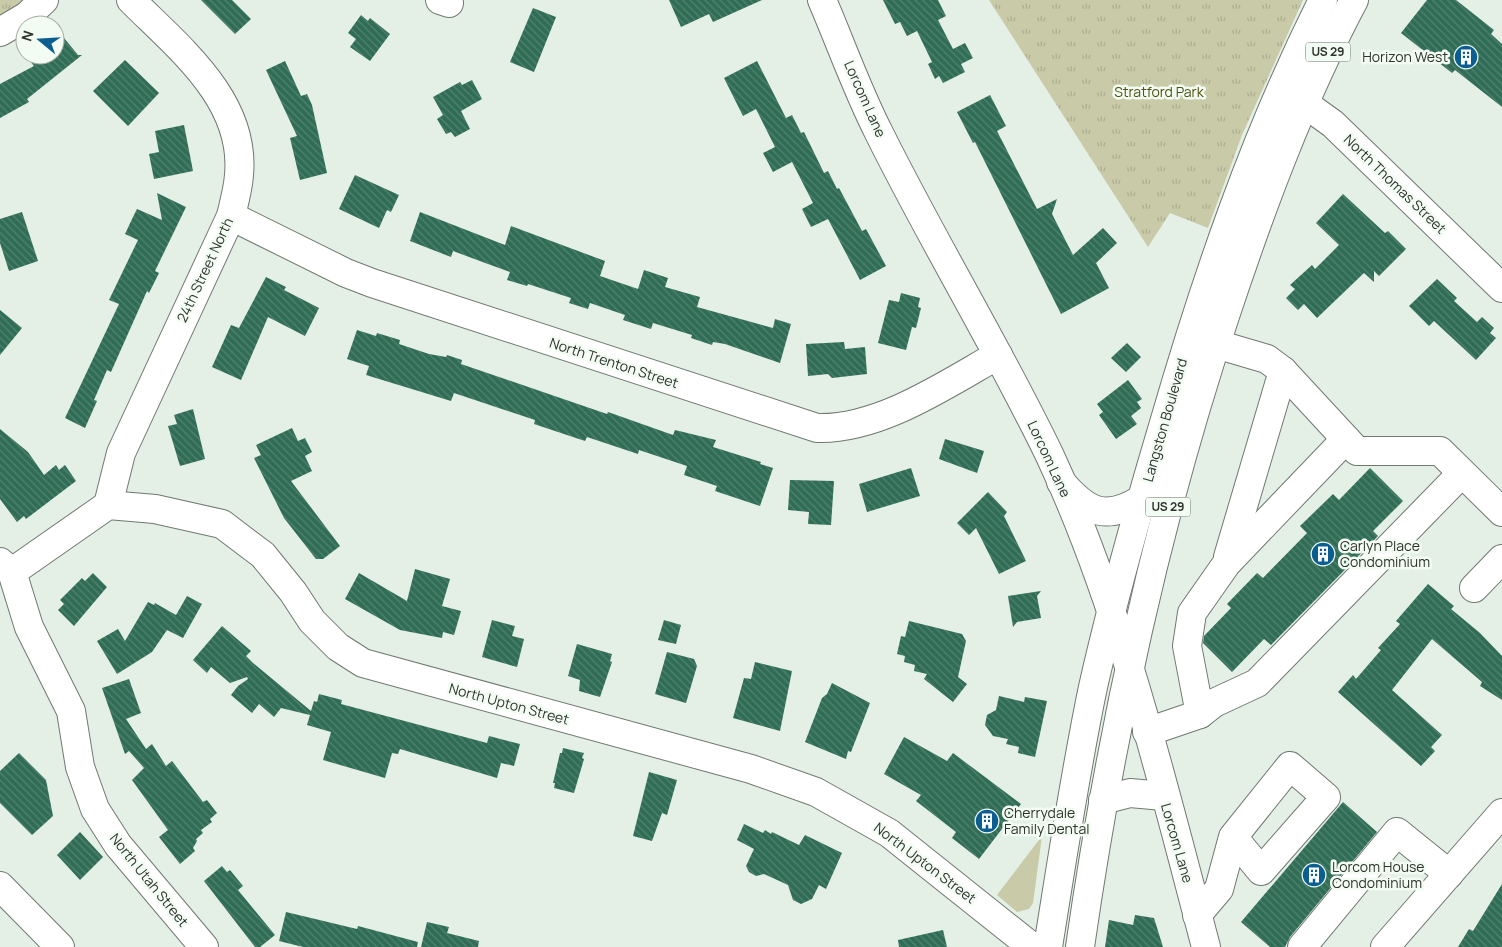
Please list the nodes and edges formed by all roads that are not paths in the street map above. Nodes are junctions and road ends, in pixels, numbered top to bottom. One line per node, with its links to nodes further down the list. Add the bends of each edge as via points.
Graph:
1 (44, 0): 6 (street, via 27,16)
2 (131, 0): 9 (street, 24th Street North, via 206,77 226,109 238,145 240,175)
3 (822, 0): 13 (street, Lorcom Lane, via 878,131)
4 (1324, 0): 7 (street, Langston Boulevard / US 29)
5 (1354, 0): 8 (street, Langston Boulevard / US 29)
6 (0, 32)
7 (1279, 93): 8 (street, North Thomas Street); 11 (street, Langston Boulevard / US 29, via 1239,192)
8 (1304, 105): 10 (street, North Thomas Street, via 1333,124); 12 (street, Langston Boulevard / US 29, via 1259,216)
9 (231, 216): 13 (street, North Trenton Street, via 372,283 817,428 854,426 885,415); 19 (street, 24th Street North, via 121,453)
10 (1502, 288)
11 (1190, 336): 12 (street); 18 (street, Langston Boulevard / US 29)
12 (1216, 344): 14 (street, via 1268,359); 26 (street, Langston Boulevard / US 29, via 1172,493)
13 (998, 355): 17 (street, Lorcom Lane)
14 (1283, 371): 15 (street); 22 (street)
15 (1346, 438): 16 (street, via 1357,450 1440,451); 22 (street)
16 (1461, 474): 20 (street); 27 (street, via 1257,683 1214,703)
17 (1061, 482): 18 (street, via 1086,507 1098,512 1127,508); 25 (street, Lorcom Lane)
18 (1142, 499): 25 (street, Langston Boulevard / US 29)
19 (108, 506): 23 (street); 38 (street, North Upton Street, via 155,508 222,524 264,555 312,621 338,646 363,663 751,769 816,792 889,833)
20 (1502, 512)
21 (1502, 559): 24 (street)
22 (1227, 562): 27 (street, via 1192,613 1187,646)
23 (6, 567): 37 (street, North Utah Street, via 29,627 71,711 80,767 96,809 118,845)
24 (1474, 588)
25 (1112, 616): 26 (street, Lorcom Lane); 39 (street, Langston Boulevard / US 29, via 1077,766)
26 (1129, 671): 28 (street, Lorcom Lane); 30 (street, Langston Boulevard / US 29)
27 (1200, 714): 28 (street)
28 (1147, 732): 29 (street, Lorcom Lane)
29 (1164, 796): 30 (street, via 1130,793); 35 (street, Lorcom Lane)
30 (1103, 800): 40 (street, Langston Boulevard / US 29)
31 (1502, 813): 33 (street)
32 (1234, 837): 35 (street, via 1219,889)
33 (1449, 874): 42 (street, via 1398,832); 43 (street)
34 (0, 886): 36 (street)
35 (1197, 915): 41 (street, Lorcom Lane)
36 (60, 947)
37 (204, 947)
38 (1032, 947)
39 (1048, 947)
40 (1080, 947)
41 (1206, 947)
42 (1302, 947)
43 (1385, 947)

